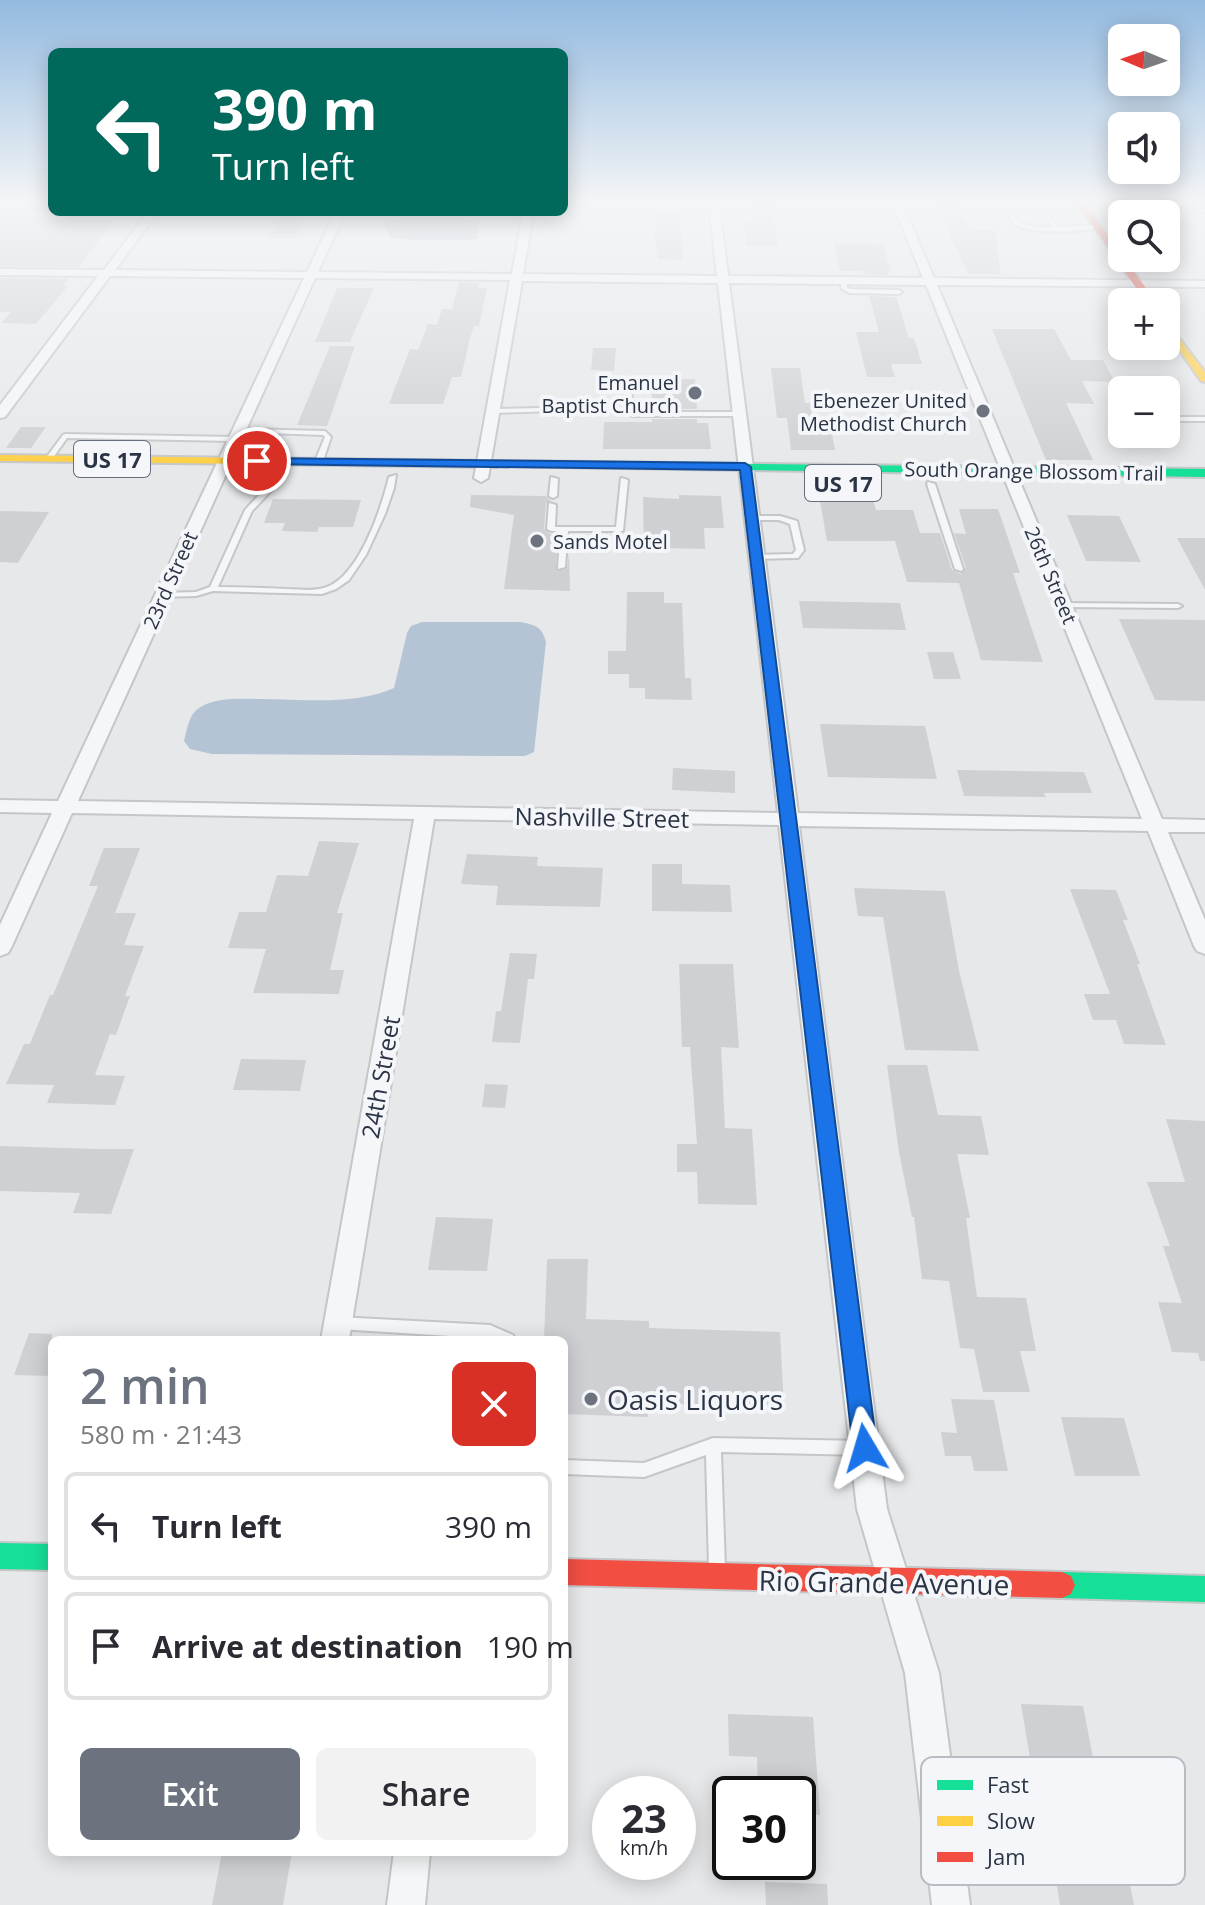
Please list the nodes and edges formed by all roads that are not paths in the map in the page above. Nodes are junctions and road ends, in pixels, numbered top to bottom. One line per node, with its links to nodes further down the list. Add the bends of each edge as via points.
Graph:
1 (93, 293): 11 (street)
2 (303, 293): 15 (street, 23rd Street)
3 (515, 293): 10 (street)
4 (725, 293): 12 (street)
5 (935, 293): 26 (street, 26th Street)
6 (1180, 344): 7 (main road)
7 (1205, 379)
8 (629, 388): 12 (lane, via 632,414)
9 (584, 409): 10 (lane)
10 (493, 411): 20 (street)
11 (0, 414)
12 (739, 414): 23 (street)
13 (1180, 419): 14 (lane)
14 (1205, 419)
15 (237, 435): 17 (lane, via 65,436); 18 (lane, via 325,433); 19 (street, 23rd Street)
16 (0, 458): 17 (main road, South Orange Blossom Trail / US 17)
17 (50, 458): 19 (main road, South Orange Blossom Trail / US 17)
18 (319, 461): 19 (main road, South Orange Blossom Trail / US 17); 20 (main road, South Orange Blossom Trail / US 17)
19 (221, 468): 21 (main road, South Orange Blossom Trail / US 17); 24 (main road, South Orange Blossom Trail / US 17); 37 (street, 23rd Street)
20 (482, 471): 23 (main road, South Orange Blossom Trail / US 17); 25 (main road, South Orange Blossom Trail / US 17); 30 (main road, South Orange Blossom Trail / US 17)
21 (0, 472)
22 (1205, 473): 26 (main road, South Orange Blossom Trail / US 17)
23 (746, 474): 26 (main road, South Orange Blossom Trail / US 17); 27 (main road, South Orange Blossom Trail / US 17); 28 (main road, South Orange Blossom Trail / US 17); 31 (street)
24 (281, 476): 25 (main road, South Orange Blossom Trail / US 17); 36 (lane, via 249,510)
25 (393, 477): 36 (lane, via 350,575 335,587 322,592)
26 (1010, 478): 28 (main road, South Orange Blossom Trail / US 17); 29 (main road, South Orange Blossom Trail / US 17); 38 (street, 26th Street)
27 (624, 480): 30 (main road, South Orange Blossom Trail / US 17); 32 (lane, via 620,529)
28 (931, 484): 35 (lane)
29 (1205, 488)
30 (553, 493): 32 (lane, via 551,529)
31 (751, 518): 33 (street); 33 (lane, via 794,523 800,550 795,556)
32 (564, 529): 34 (lane)
33 (756, 557): 43 (street)
34 (561, 567)
35 (959, 569)
36 (213, 589): 37 (lane)
37 (163, 595): 41 (street, 23rd Street)
38 (1063, 605): 39 (lane); 44 (street, 26th Street)
39 (1178, 606)
40 (0, 806): 41 (street, Nashville Street)
41 (66, 807): 42 (street, Nashville Street); 47 (street, 23rd Street)
42 (425, 813): 43 (street, Nashville Street); 48 (street, 24th Street)
43 (788, 820): 44 (street, Nashville Street); 51 (street)
44 (1155, 826): 45 (street, Nashville Street); 46 (street, 26th Street)
45 (1205, 826)
46 (1205, 946)
47 (0, 948)
48 (336, 1332): 49 (lane, via 490,1331)
49 (500, 1336)
50 (713, 1445): 51 (lane); 52 (lane, via 644,1470); 56 (lane)
51 (865, 1448): 57 (street, via 872,1509)
52 (568, 1467)
53 (0, 1556): 54 (main road)
54 (48, 1557)
55 (568, 1572): 56 (main road, Rio Grande Avenue)
56 (718, 1577): 57 (main road, Rio Grande Avenue)
57 (893, 1582): 58 (main road, Rio Grande Avenue); 59 (street, via 922,1673)
58 (1205, 1589)
59 (932, 1757)
60 (412, 1856): 62 (street)
61 (948, 1885): 63 (street)
62 (406, 1905)
63 (951, 1905)

